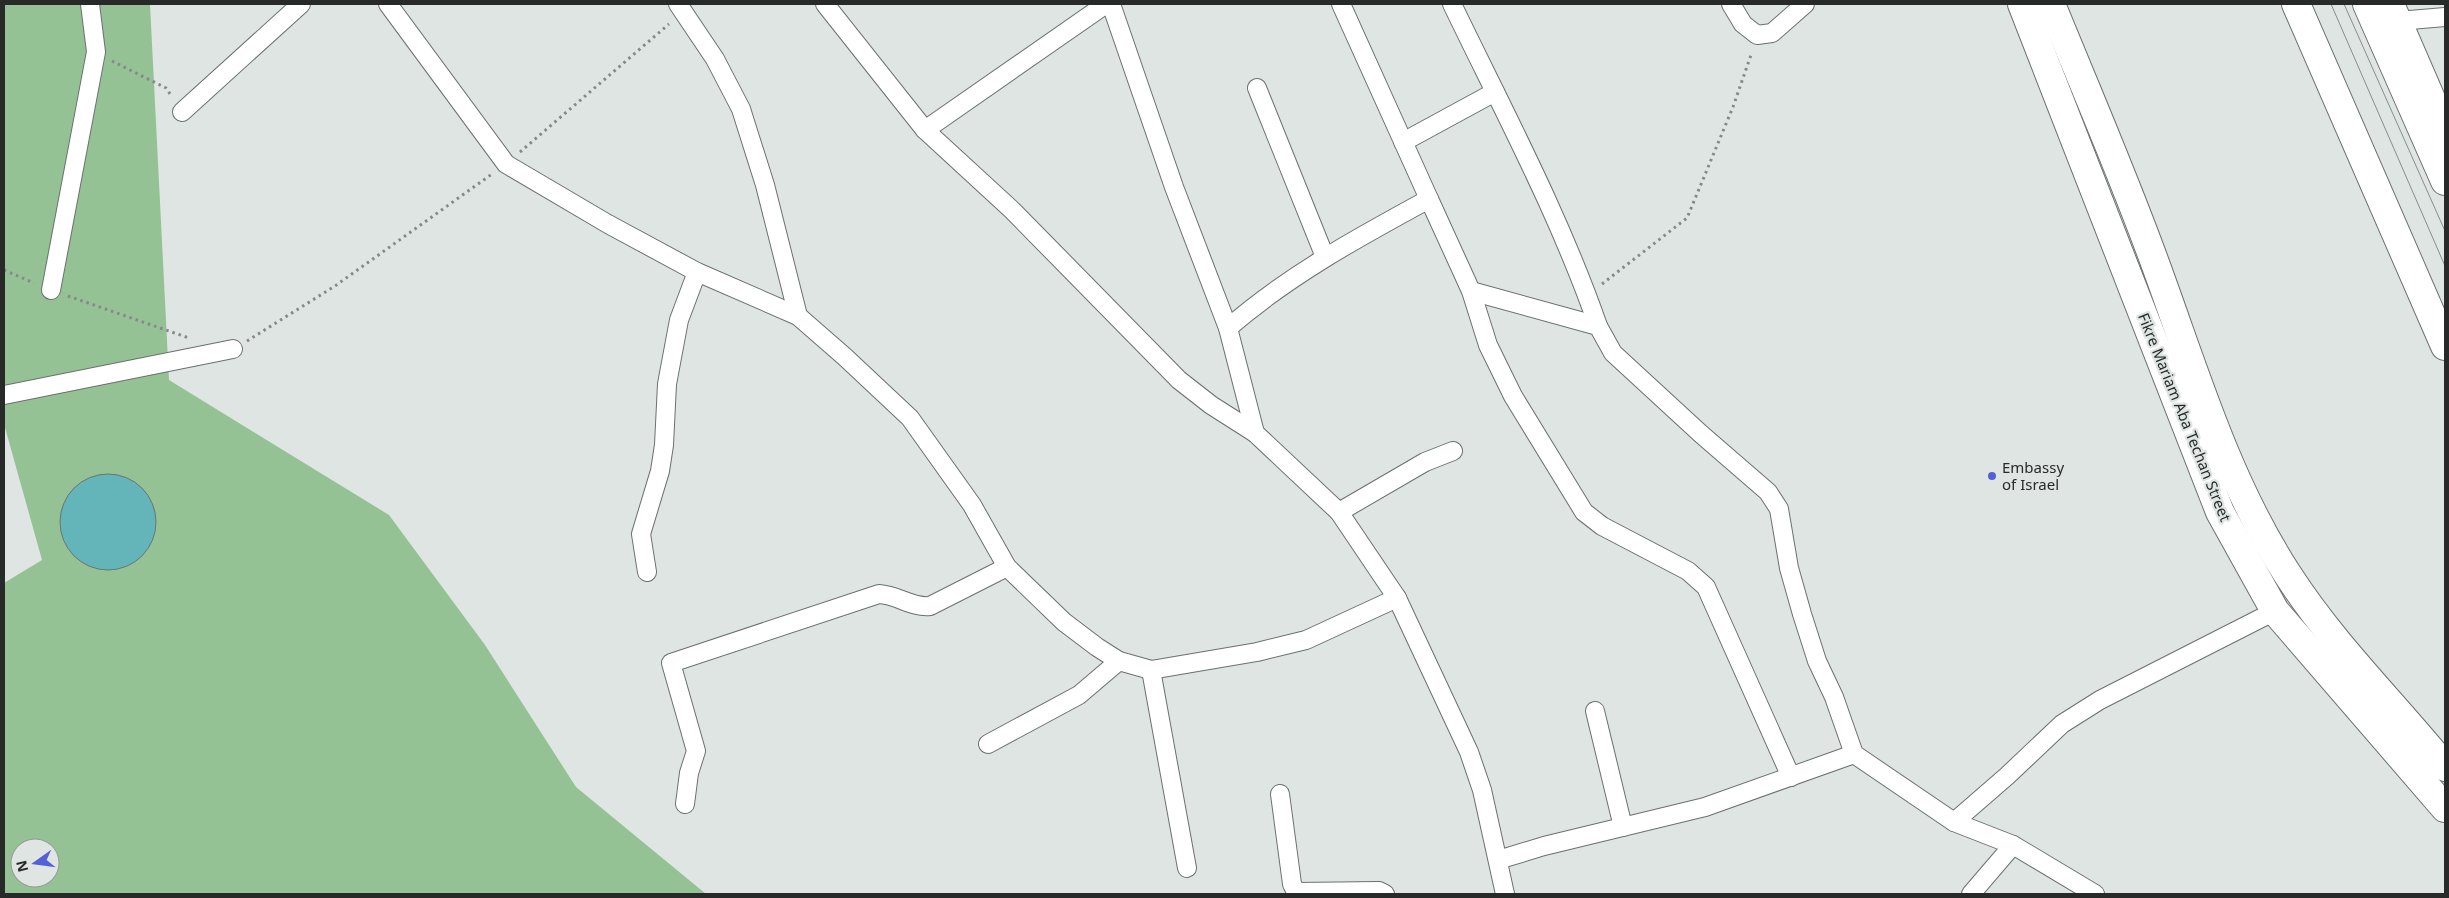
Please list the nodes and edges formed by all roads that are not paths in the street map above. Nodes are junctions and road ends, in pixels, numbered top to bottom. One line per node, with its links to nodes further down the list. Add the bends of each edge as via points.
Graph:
1 (90, 4): 30 (street, via 96,52)
2 (388, 4): 29 (street, via 506,164)
3 (825, 4): 21 (street)
4 (1106, 4): 21 (street)
5 (1111, 4): 34 (street, via 1174,187)
6 (1341, 4): 23 (street)
7 (1452, 4): 19 (street)
8 (1731, 4): 9 (street, via 1743,24 1757,36 1772,33)
9 (1805, 4)
10 (2022, 4): 25 (main road, Fikre Mariam Aba Techan Street)
11 (2051, 4): 24 (main road, Fikre Mariam Aba Techan Street)
12 (2296, 4): 35 (main road)
13 (2367, 4): 26 (main road)
14 (296, 5): 20 (street)
15 (680, 8): 32 (street, via 715,59 741,108 765,185)
16 (2394, 12): 17 (street); 22 (main road)
17 (2445, 17)
18 (1257, 88): 28 (street)
19 (1495, 92): 23 (street); 33 (street, via 1536,173)
20 (182, 112)
21 (925, 130): 38 (street, via 1013,212 1179,380)
22 (2445, 131)
23 (1403, 142): 27 (street)
24 (2110, 149): 25 (main road); 42 (main road, Fikre Mariam Aba Techan Street, via 2228,463 2250,510)
25 (2083, 161): 44 (main road, Fikre Mariam Aba Techan Street, via 2220,512)
26 (2445, 181)
27 (1429, 199): 28 (street); 31 (street)
28 (1325, 257): 34 (street, via 1251,308)
29 (697, 272): 32 (street); 43 (street, via 679,320 666,384 660,471 641,534)
30 (51, 290)
31 (1471, 291): 33 (street); 53 (street, via 1488,345 1513,396 1584,512 1602,526 1688,571 1706,586)
32 (798, 316): 41 (street, via 910,418 972,505)
33 (1598, 326): 51 (street, via 1613,353 1768,492 1779,509 1789,568 1805,623)
34 (1228, 328): 38 (street)
35 (2445, 346)
36 (232, 349): 37 (street)
37 (4, 395)
38 (1255, 433): 40 (street)
39 (1454, 452): 40 (street, via 1426,462)
40 (1339, 512): 45 (street)
41 (1008, 567): 47 (street, via 1064,622); 55 (street, via 930,606 919,607 893,594 879,594 671,663 696,751)
42 (2284, 569): 44 (main road); 52 (main road, Fikre Mariam Aba Techan Street, via 2343,651)
43 (647, 572)
44 (2258, 583): 46 (main road, Fikre Mariam Aba Techan Street)
45 (1397, 598): 48 (street, via 1306,640 1206,662); 60 (street, via 1469,752 1482,790)
46 (2275, 611): 56 (main road, Fikre Mariam Aba Techan Street); 57 (street, via 2100,700 2062,724)
47 (1119, 661): 48 (street); 50 (street, via 1079,695)
48 (1151, 670): 61 (street)
49 (1595, 710): 58 (street)
50 (988, 744)
51 (1854, 754): 53 (street); 57 (street)
52 (2445, 767)
53 (1791, 777): 58 (street, via 1705,807)
54 (1280, 794): 62 (street, via 1292,884 1296,892 1378,890)
55 (685, 804)
56 (2445, 808)
57 (1954, 822): 59 (street)
58 (1623, 827): 60 (street)
59 (2013, 845): 64 (street); 65 (street)
60 (1498, 860): 63 (street)
61 (1187, 868)
62 (1385, 894)
63 (1505, 894)
64 (1971, 894)
65 (2095, 894)

